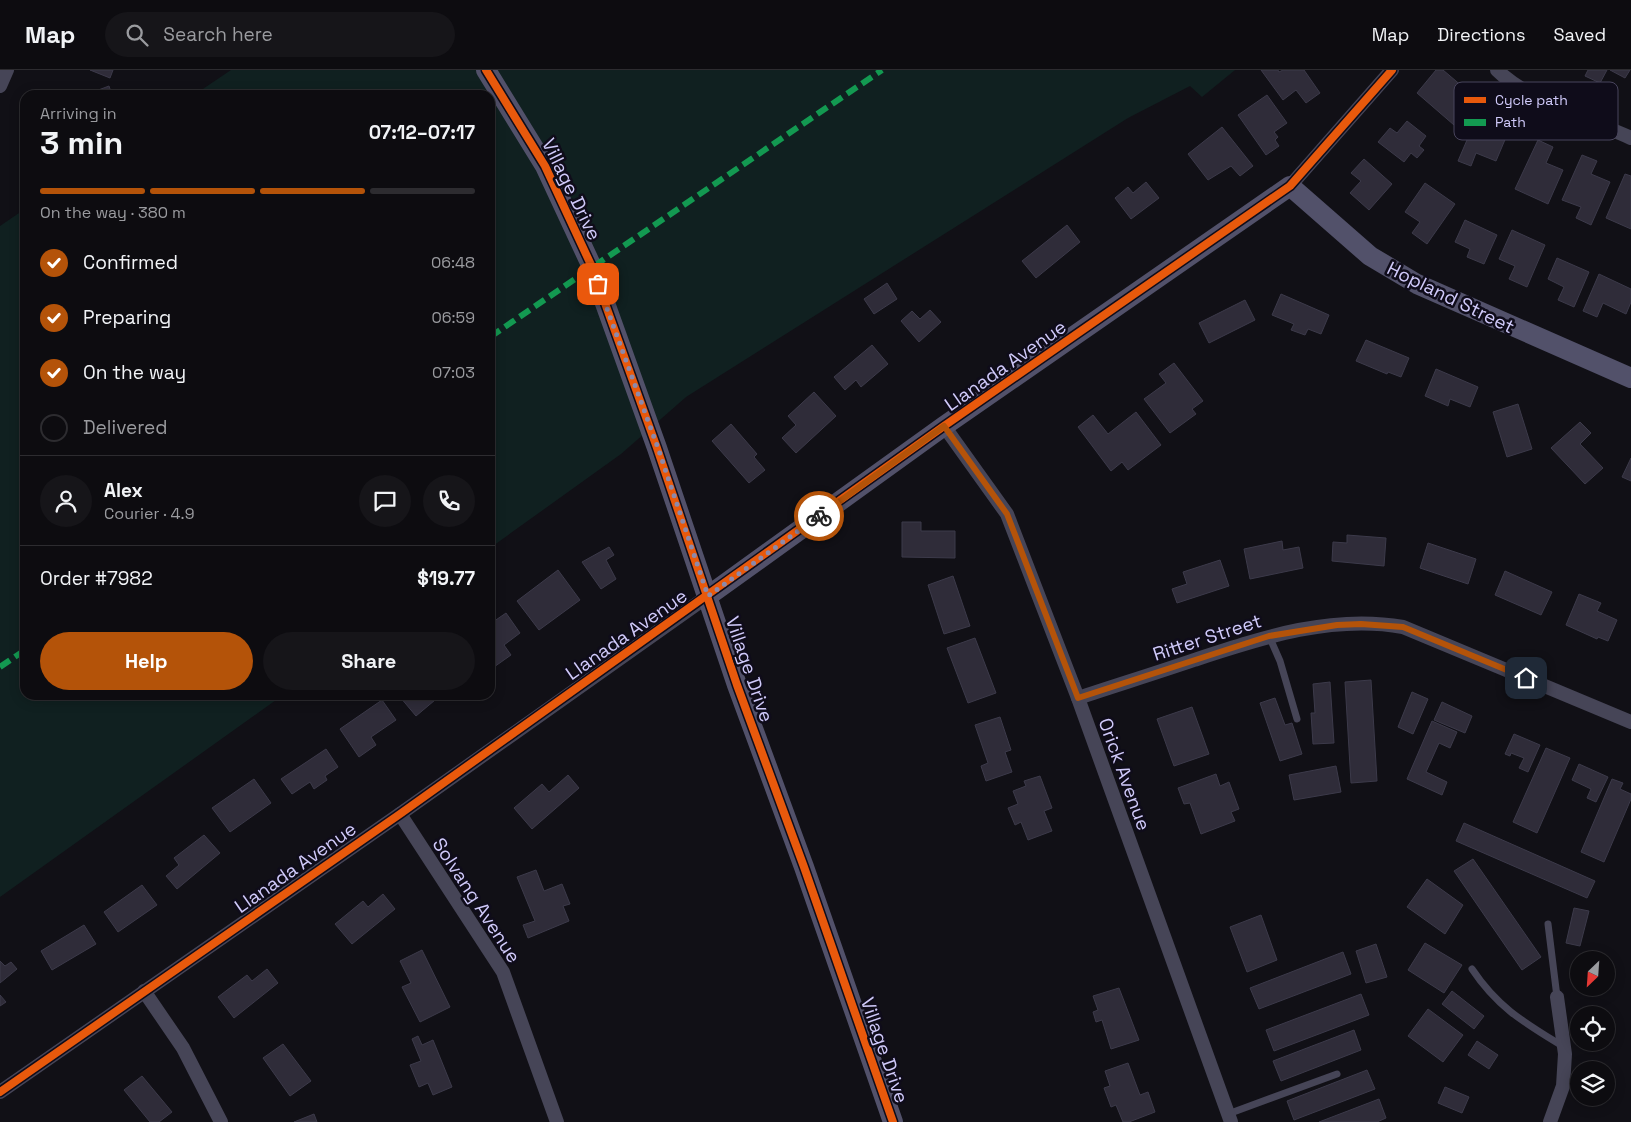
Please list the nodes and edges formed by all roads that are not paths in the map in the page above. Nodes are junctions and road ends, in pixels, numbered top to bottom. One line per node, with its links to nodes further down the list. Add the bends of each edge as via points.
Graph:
1 (7, 70): 6 (street)
2 (486, 70): 12 (main road, Village Drive, via 545,166 592,267)
3 (1392, 70): 9 (street, Llanada Avenue)
4 (1497, 70): 5 (street)
5 (1511, 82)
6 (0, 86)
7 (1618, 132): 8 (street)
8 (1631, 138)
9 (1290, 186): 10 (main road, Hopland Street, via 1370,256 1417,284); 11 (main road, Llanada Avenue)
10 (1631, 378)
11 (944, 426): 12 (main road, Llanada Avenue); 14 (street, Orick Avenue, via 1007,514)
12 (708, 596): 17 (street, Llanada Avenue); 28 (main road, Village Drive)
13 (1269, 636): 14 (street, Ritter Street); 15 (lane, via 1280,661); 16 (street, Ritter Street, via 1337,625 1403,627)
14 (1078, 698): 25 (street, Orick Avenue)
15 (1297, 720)
16 (1631, 722)
17 (400, 814): 20 (street, Llanada Avenue); 27 (street, Solvang Avenue, via 503,972)
18 (1548, 924): 21 (lane)
19 (1472, 969): 22 (lane, via 1487,991 1520,1020)
20 (144, 991): 24 (street, Llanada Avenue); 26 (street, via 182,1048)
21 (1557, 997): 22 (street)
22 (1564, 1048): 29 (street, via 1563,1086)
23 (1338, 1074): 25 (lane)
24 (0, 1092)
25 (1230, 1118)
26 (221, 1122)
27 (557, 1122)
28 (892, 1122)
29 (1550, 1122)

